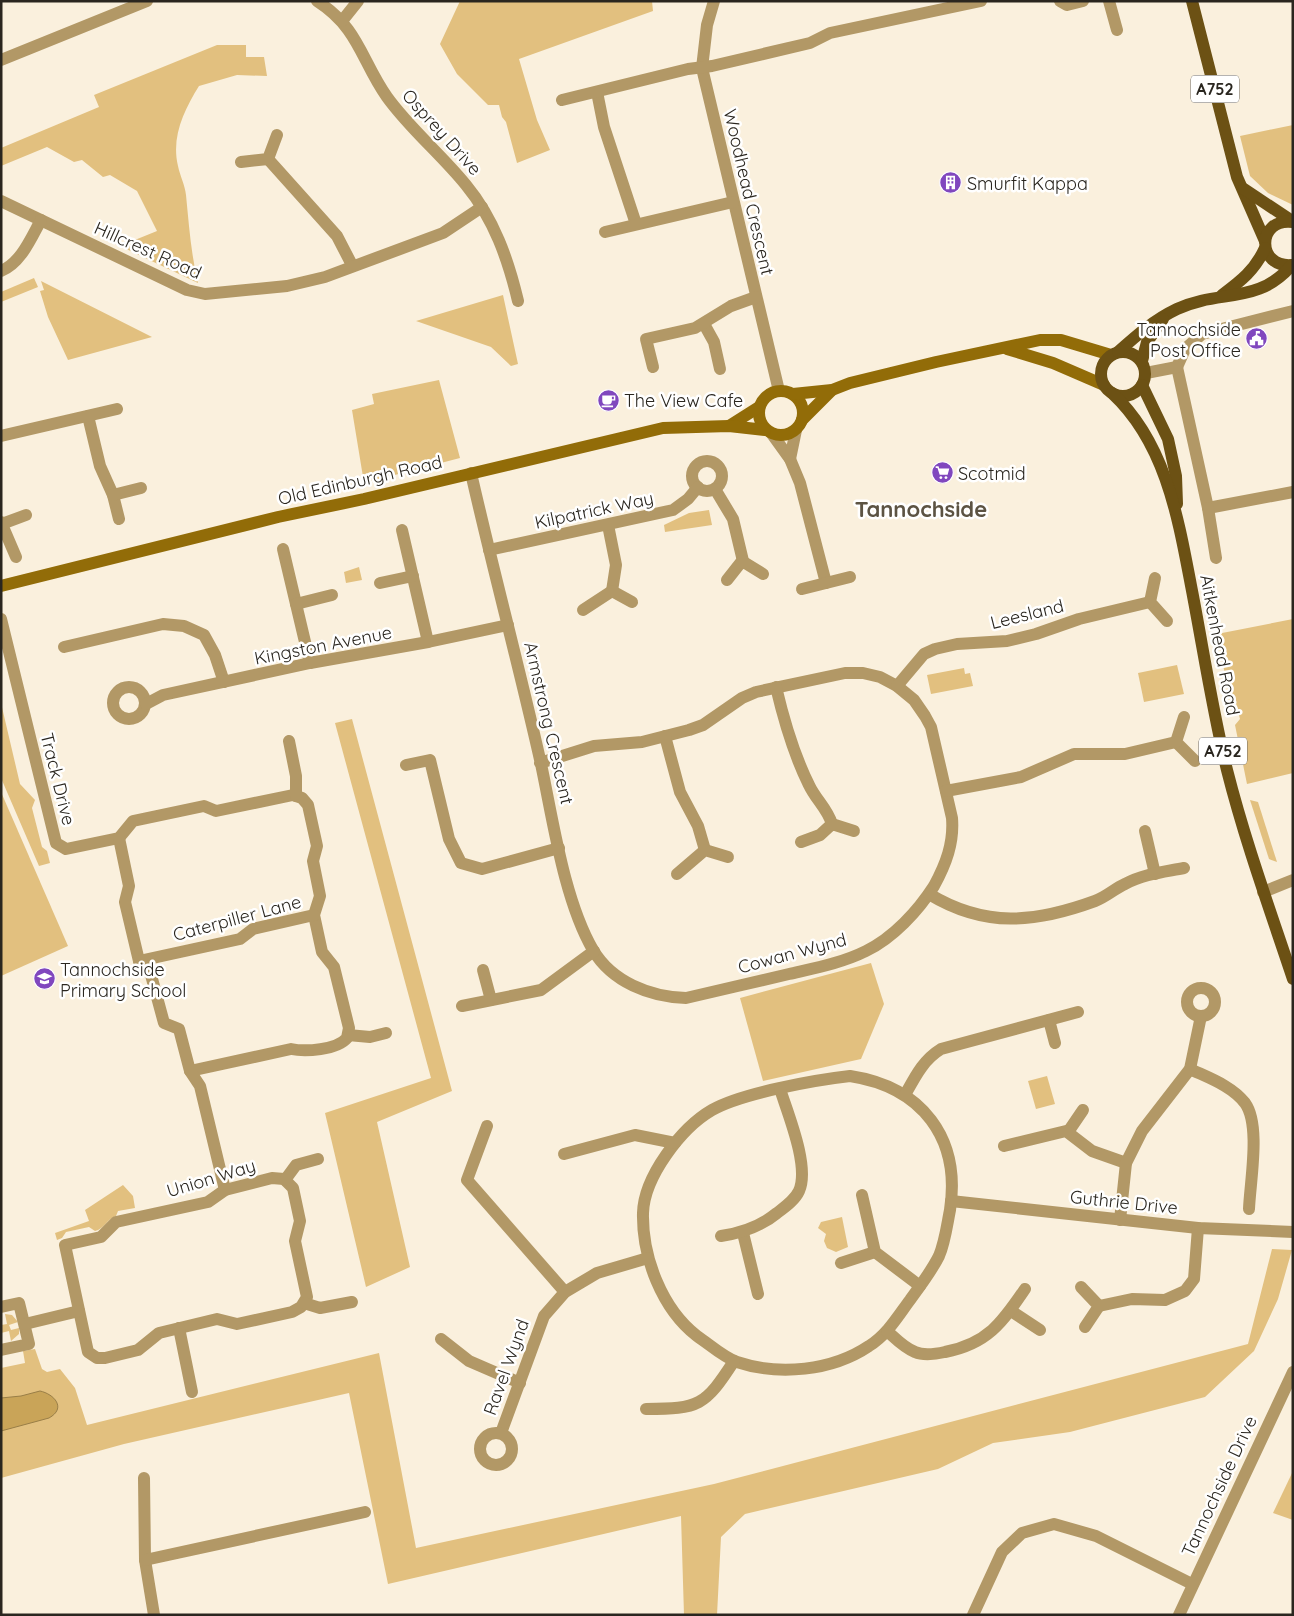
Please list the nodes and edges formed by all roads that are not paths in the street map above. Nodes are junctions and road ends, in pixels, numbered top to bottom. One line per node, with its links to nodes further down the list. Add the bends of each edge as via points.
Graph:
1 (147, 1): 10 (street)
2 (317, 1): 11 (street, Osprey Drive)
3 (358, 1): 11 (street)
4 (714, 1): 14 (street, Woodhead Crescent, via 706,25)
5 (981, 1): 14 (street, via 830,33 810,43)
6 (1060, 1): 7 (street, via 1067,5)
7 (1083, 1)
8 (1109, 1): 12 (street)
9 (1192, 1): 20 (main road, A752)
10 (127, 5): 13 (street)
11 (342, 21): 23 (street, Osprey Drive, via 356,39 394,106)
12 (1117, 30)
13 (1, 60)
14 (702, 68): 15 (street); 22 (street, Woodhead Crescent)
15 (597, 92): 16 (street); 26 (street, via 604,127)
16 (562, 100)
17 (276, 135): 18 (street)
18 (268, 159): 19 (street); 29 (street, via 337,236)
19 (241, 162)
20 (1242, 187): 25 (main road); 28 (main road, A752)
21 (1, 201): 24 (street, Hillcrest Road)
22 (733, 202): 26 (street); 33 (street, Woodhead Crescent)
23 (482, 207): 29 (street, Hillcrest Road, via 443,233); 34 (street, Osprey Drive, via 509,263)
24 (41, 220): 29 (street, Hillcrest Road, via 196,293 287,286 325,277); 31 (street, via 18,258)
25 (1292, 221): 28 (main road, via 1284,221 1271,228)
26 (636, 224): 27 (street)
27 (605, 232)
28 (1265, 244): 30 (main road, via 1272,260 1284,266); 32 (main road, via 1258,262 1246,278)
29 (352, 265)
30 (1292, 265): 32 (main road, via 1274,282 1252,293)
31 (1, 271)
32 (1220, 296): 36 (main road, via 1177,309)
33 (756, 297): 37 (street, via 731,306); 46 (street, Woodhead Crescent)
34 (518, 301)
35 (1293, 311): 41 (street, via 1202,334 1185,349)
36 (1166, 316): 39 (main road, via 1146,327); 43 (main road, via 1147,342)
37 (704, 324): 40 (street, via 646,339); 42 (street, via 714,342)
38 (1007, 349): 39 (main road, via 1040,340 1061,340); 44 (main road, via 1053,363); 45 (main road, via 926,364)
39 (1115, 353): 43 (main road, via 1131,353); 44 (main road, via 1106,359 1101,372)
40 (653, 367)
41 (1177, 367): 43 (street); 62 (street)
42 (720, 369)
43 (1143, 373): 44 (main road, via 1138,391 1125,396); 64 (main road, Aitkenhead Road / A752, via 1168,439 1176,476)
44 (1108, 389): 64 (main road, Aitkenhead Road / A752, via 1141,425 1157,456)
45 (832, 390): 47 (main road); 51 (main road)
46 (779, 391): 47 (main road); 48 (main road, via 767,396)
47 (793, 394): 51 (main road, via 803,409)
48 (759, 407): 52 (main road); 53 (main road, via 759,419)
49 (117, 409): 50 (street)
50 (88, 416): 54 (street); 61 (street, via 100,466)
51 (799, 425): 53 (main road, Old Edinburgh Road, via 784,435); 55 (street)
52 (729, 426): 53 (main road, Old Edinburgh Road); 56 (main road, Old Edinburgh Road, via 662,428)
53 (768, 432): 55 (street)
54 (1, 436)
55 (790, 459): 80 (street, via 800,483)
56 (471, 472): 70 (street, Armstrong Crescent); 81 (main road, Old Edinburgh Road)
57 (141, 488): 61 (street)
58 (698, 488): 59 (street, via 705,491); 59 (street, via 692,480 693,470 707,461 715,464 721,474); 67 (street, Kilpatrick Way, via 673,510)
59 (714, 489): 73 (street, via 733,519)
60 (1293, 492): 62 (street)
61 (113, 495): 65 (street)
62 (1208, 508): 72 (street)
63 (26, 515): 66 (street)
64 (1177, 516): 120 (main road, Aitkenhead Road / A752, via 1227,771)
65 (120, 519)
66 (2, 523): 71 (street)
67 (608, 526): 70 (street, Kilpatrick Way); 83 (street, via 616,566)
68 (402, 530): 75 (street)
69 (283, 549): 87 (street)
70 (489, 550): 91 (street, Armstrong Crescent)
71 (16, 557)
72 (1216, 558)
73 (743, 561): 74 (street); 78 (street)
74 (764, 574)
75 (412, 576): 79 (street); 92 (street)
76 (850, 577): 80 (street)
77 (1155, 578): 86 (street)
78 (727, 580)
79 (380, 583)
80 (826, 583): 82 (street)
81 (1, 586)
82 (802, 589)
83 (612, 591): 85 (street); 88 (street)
84 (332, 595): 87 (street)
85 (632, 602)
86 (1150, 602): 90 (street); 96 (street, Leesland, via 1079,618 1007,641 957,644 935,649 924,654)
87 (296, 604): 94 (street)
88 (583, 610)
89 (1, 619): 111 (street, Track Drive, via 56,843 66,850)
90 (1166, 621)
91 (508, 625): 92 (street, Kingston Avenue); 104 (street, Armstrong Crescent)
92 (428, 642): 94 (street, Kingston Avenue)
93 (64, 647): 95 (street, via 163,624 184,626 204,635)
94 (310, 663): 95 (street, Kingston Avenue)
95 (224, 682): 98 (street, Kingston Avenue, via 163,695)
96 (897, 686): 97 (street, Cowan Wynd, via 880,677 844,672); 106 (street, Cowan Wynd, via 914,700 931,727)
97 (776, 687): 100 (street, Cowan Wynd, via 742,698 702,725); 108 (street, via 794,752 811,790 829,814)
98 (146, 704)
99 (1184, 717): 102 (street)
100 (665, 736): 104 (street, Cowan Wynd, via 642,742 594,746); 114 (street, via 680,792 698,826)
101 (289, 741): 107 (street, via 297,782)
102 (1176, 742): 103 (street); 106 (street, via 1125,754 1074,754 1021,777)
103 (1195, 761)
104 (540, 763): 113 (street, Armstrong Crescent)
105 (406, 765): 113 (street, via 430,760 449,839 461,863 482,869)
106 (946, 791): 121 (street, Cowan Wynd, via 952,818 952,841 943,871)
107 (296, 796): 111 (street, via 216,811 204,806 133,821); 122 (street, via 308,805 317,846 313,861 320,896)
108 (832, 824): 109 (street); 112 (street, via 820,835)
109 (854, 831)
110 (1144, 831): 118 (street)
111 (118, 838): 124 (street, via 129,886 125,902)
112 (801, 842)
113 (559, 848): 123 (street, Armstrong Crescent, via 576,913)
114 (705, 850): 115 (street); 117 (street)
115 (728, 856)
116 (1184, 868): 118 (street)
117 (678, 874)
118 (1155, 874): 121 (street, via 1126,883 1094,901 1022,920 963,911)
119 (1293, 880): 120 (street)
120 (1263, 892): 127 (main road, Aitkenhead Road / A752)
121 (929, 894): 126 (street, Cowan Wynd, via 898,929 867,950 838,962 686,998 664,998 644,991)
122 (314, 915): 124 (street, Caterpiller Lane, via 253,929 240,939); 134 (street, via 322,952 334,967)
123 (594, 951): 126 (street, Armstrong Crescent); 128 (street, via 541,990)
124 (138, 961): 137 (street, via 151,975 164,1023 179,1029)
125 (483, 970): 128 (street)
126 (613, 972)
127 (1293, 980)
128 (491, 1000): 129 (street)
129 (462, 1006)
130 (1078, 1012): 132 (street)
131 (1201, 1016): 136 (street)
132 (1049, 1020): 135 (street); 139 (street, via 941,1049 926,1061)
133 (386, 1033): 134 (street, via 370,1037)
134 (348, 1035): 137 (street, via 339,1044 304,1052 292,1049)
135 (1055, 1043)
136 (1190, 1069): 147 (street, via 1142,1131); 152 (street, via 1236,1094 1250,1114 1253,1127)
137 (190, 1071): 149 (street, via 200,1086)
138 (780, 1089): 139 (street, via 850,1076 868,1079); 143 (street, via 732,1100 711,1110); 156 (street, via 797,1142 802,1177 799,1191 770,1219)
139 (905, 1095): 151 (street, via 934,1123 943,1140 953,1178)
140 (1083, 1110): 142 (street)
141 (487, 1126): 164 (street, via 467,1180)
142 (1068, 1132): 144 (street); 147 (street, via 1092,1151)
143 (675, 1143): 145 (street, via 635,1135); 159 (street, via 655,1174 647,1194 643,1213)
144 (1004, 1146)
145 (564, 1154)
146 (318, 1159): 148 (street, via 296,1166)
147 (1126, 1163): 153 (street)
148 (285, 1180): 149 (street, Union Way, via 272,1178); 167 (street, via 293,1188 300,1221 295,1241 306,1290)
149 (225, 1190): 171 (street, Union Way, via 208,1202 116,1222 101,1237 65,1246)
150 (862, 1195): 158 (street)
151 (951, 1201): 153 (street, Guthrie Drive); 161 (street, via 940,1254)
152 (1249, 1209)
153 (1120, 1220): 154 (street, Guthrie Drive)
154 (1198, 1228): 155 (street, Guthrie Drive); 168 (street, via 1194,1279 1185,1291 1165,1300 1132,1298)
155 (1293, 1232)
156 (743, 1233): 157 (street); 165 (street)
157 (721, 1236)
158 (875, 1252): 160 (street); 161 (street)
159 (648, 1258): 164 (street, Ravel Wynd, via 597,1273); 179 (street, via 668,1302 689,1329)
160 (841, 1263)
161 (920, 1286): 176 (street)
162 (1081, 1287): 168 (street)
163 (1024, 1289): 170 (street)
164 (565, 1292): 181 (street, Ravel Wynd, via 544,1316)
165 (758, 1294)
166 (352, 1302): 167 (street, via 320,1308)
167 (304, 1303): 174 (street, Union Way, via 292,1312 237,1324 217,1319)
168 (1099, 1306): 173 (street)
169 (1, 1307): 172 (street, via 19,1303)
170 (1011, 1311): 175 (street); 176 (street, via 986,1337 947,1352 915,1352)
171 (79, 1312): 172 (street); 174 (street, Union Way, via 86,1349 97,1358 138,1350 159,1333)
172 (26, 1324): 178 (street, via 29,1344)
173 (1085, 1326)
174 (179, 1328): 182 (street)
175 (1040, 1330)
176 (887, 1331): 179 (street, via 869,1346 816,1368 782,1370)
177 (441, 1339): 181 (street, via 469,1361)
178 (1, 1350)
179 (734, 1361): 183 (street, via 716,1390 701,1403 680,1409)
180 (1293, 1372): 188 (street, Tannochside Drive)
181 (520, 1383): 184 (street, Ravel Wynd)
182 (192, 1392)
183 (646, 1409)
184 (501, 1433)
185 (144, 1478): 187 (street)
186 (365, 1512): 187 (street)
187 (145, 1560): 189 (street)
188 (1192, 1584): 190 (street, via 1096,1536 1054,1524 1022,1534 1002,1552); 191 (street, Tannochside Drive)
189 (154, 1615)
190 (973, 1615)
191 (1179, 1615)

